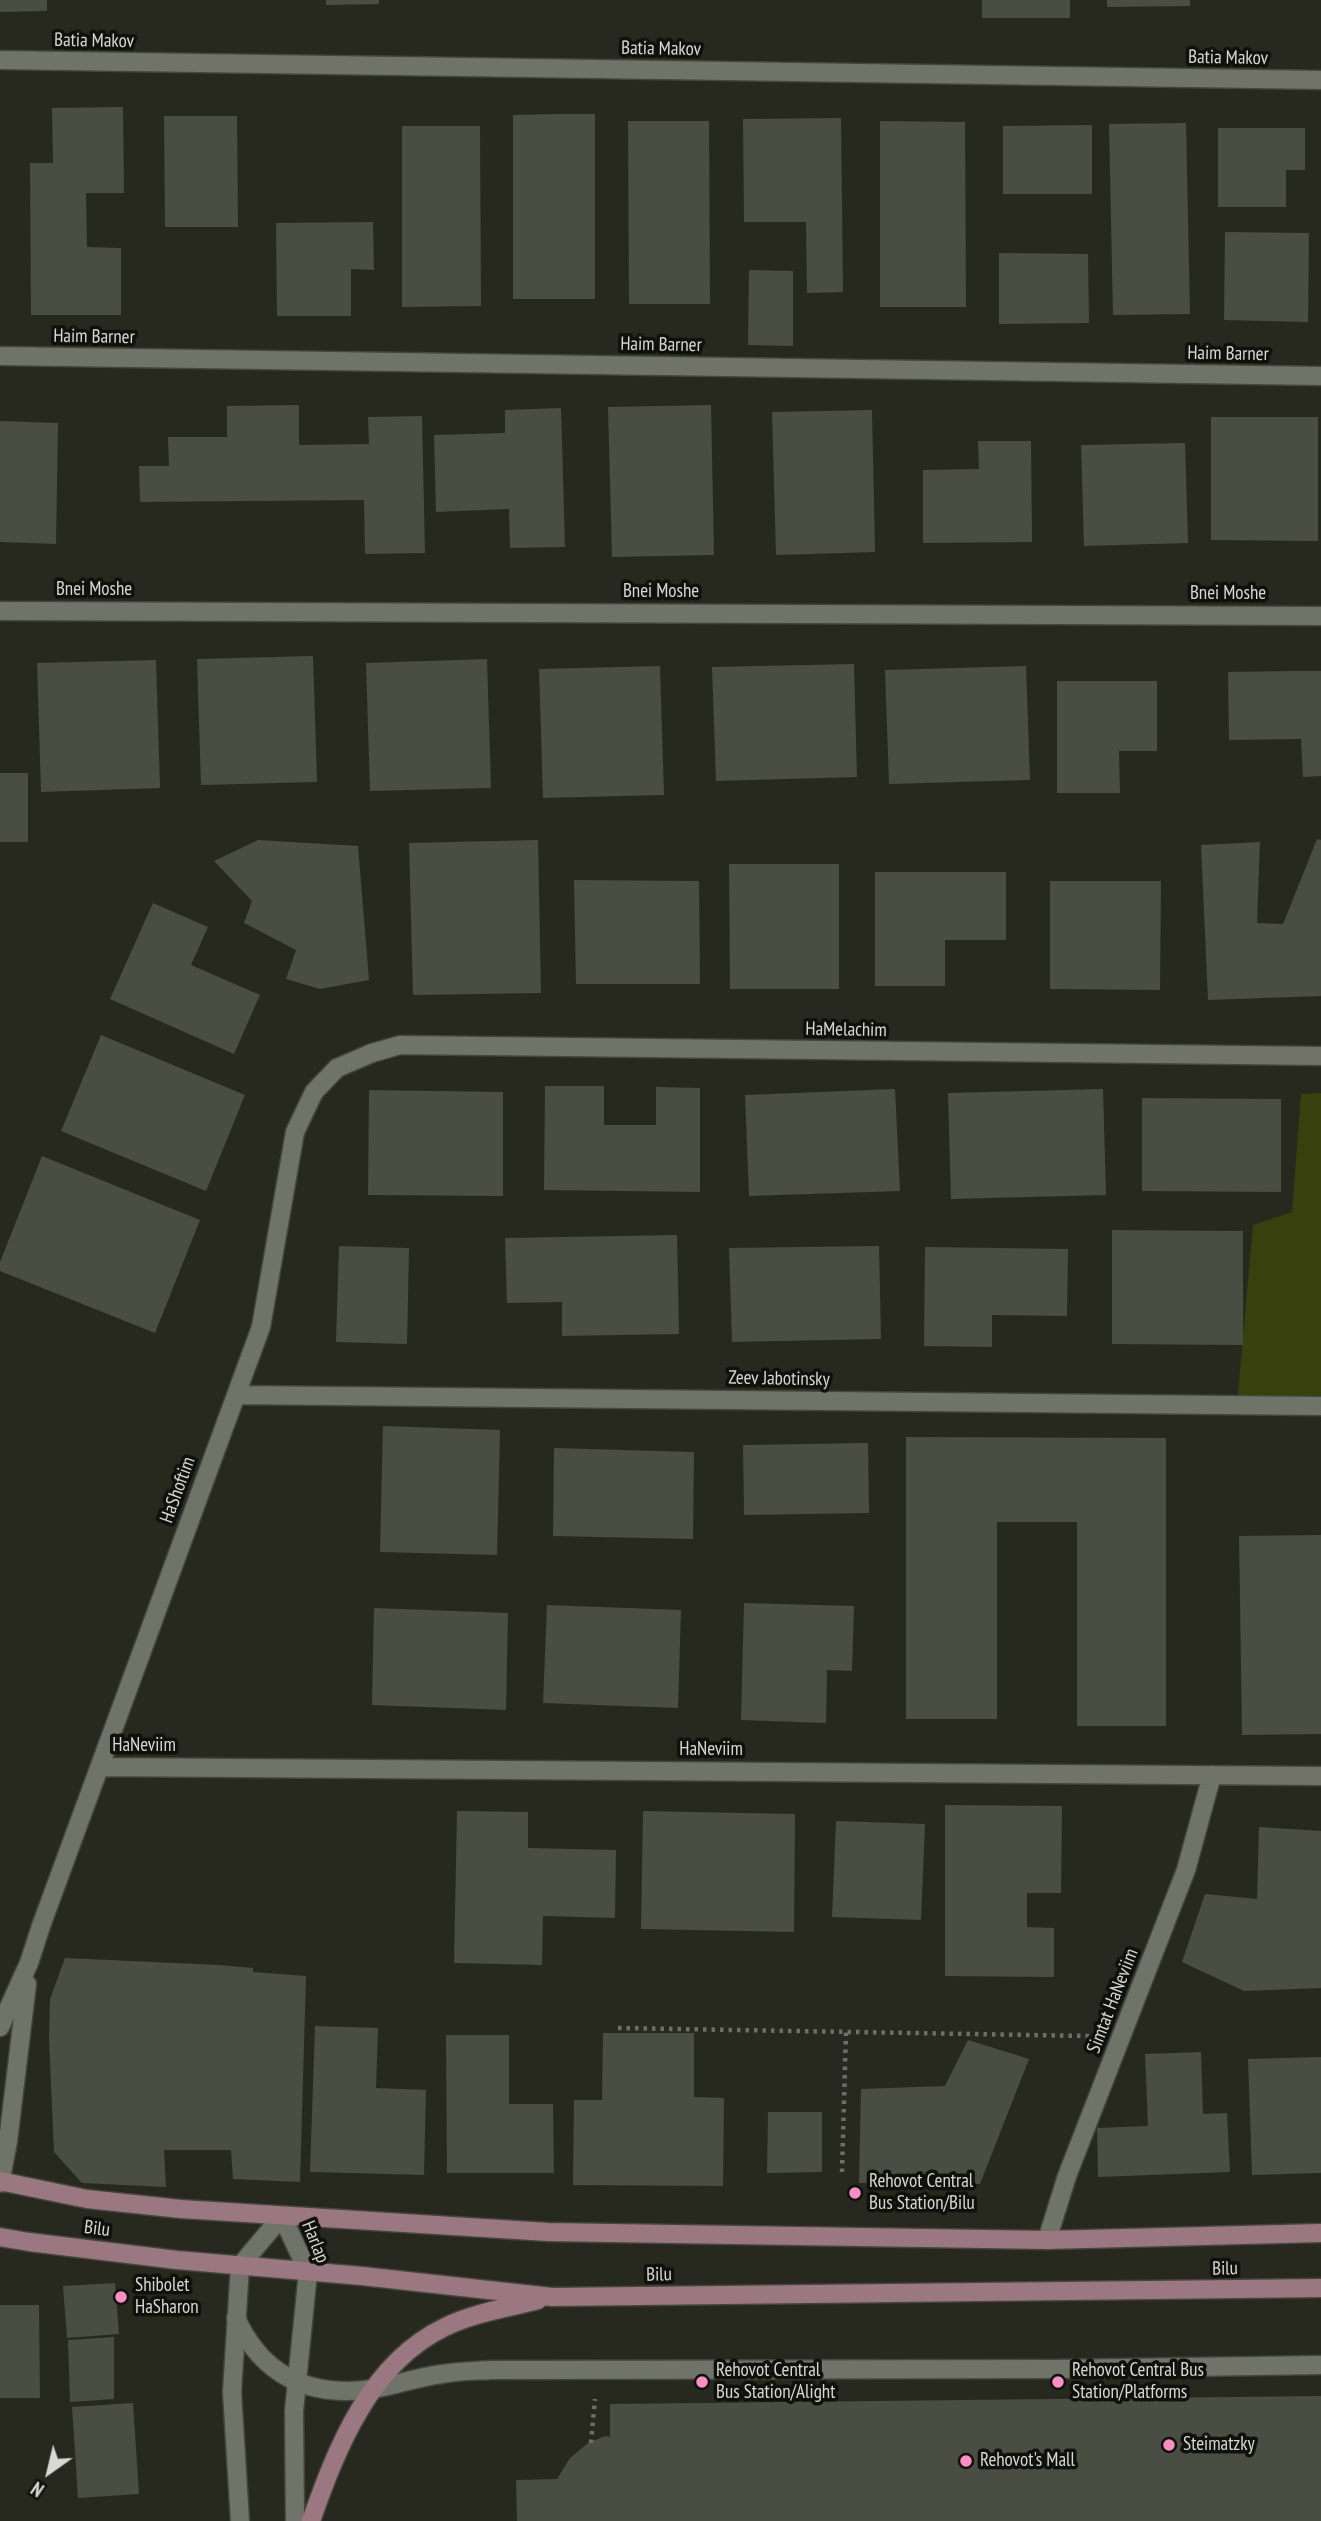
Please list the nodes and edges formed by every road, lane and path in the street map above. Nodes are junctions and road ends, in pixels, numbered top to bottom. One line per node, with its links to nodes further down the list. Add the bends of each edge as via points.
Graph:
1 (0, 60): 2 (street, Batia Makov)
2 (1321, 80)
3 (0, 356): 4 (street, Haim Barner)
4 (1321, 376)
5 (0, 611): 6 (street, Bnei Moshe)
6 (1321, 616)
7 (372, 1053): 8 (street, HaMelachim, via 400,1045); 9 (street, HaShoftim, via 337,1068 314,1092 295,1132 261,1327)
8 (1321, 1056)
9 (236, 1395): 10 (street, Zeev Jabotinsky); 11 (street, HaShoftim)
10 (1321, 1406)
11 (100, 1767): 12 (street, HaNeviim); 14 (street, HaShoftim)
12 (1212, 1775): 13 (street, HaNeviim); 18 (street, Simtat HaNeviim, via 1186,1870)
13 (1321, 1776)
14 (29, 1963): 15 (street, HaShoftim); 20 (street, HaShoftim)
15 (0, 2027)
16 (618, 2028): 17 (path)
17 (846, 2032): 18 (path); 19 (path)
18 (1121, 2037): 24 (street, Simtat HaNeviim)
19 (842, 2172)
20 (0, 2182): 21 (street, Bilu, via 87,2199)
21 (282, 2216): 24 (street, Bilu, via 548,2232); 25 (street, Harlap); 26 (street, Harlap)
22 (1321, 2233): 24 (street, Bilu)
23 (0, 2236): 25 (street, Bilu)
24 (1047, 2239)
25 (240, 2266): 26 (street, Bilu); 29 (street)
26 (308, 2272): 28 (street, Bilu); 31 (street, Harlap)
27 (1321, 2288): 28 (street, Bilu)
28 (552, 2297): 32 (street, via 446,2326 398,2357)
29 (236, 2318): 31 (street, via 264,2361); 35 (street, via 232,2392)
30 (1321, 2365): 32 (street, via 490,2370 442,2374)
31 (296, 2381): 32 (street, via 322,2388); 36 (street, Harlap)
32 (373, 2389): 37 (street, via 329,2468)
33 (606, 2397): 34 (path, via 595,2398)
34 (591, 2443)
35 (240, 2521)
36 (295, 2521)
37 (311, 2521)

